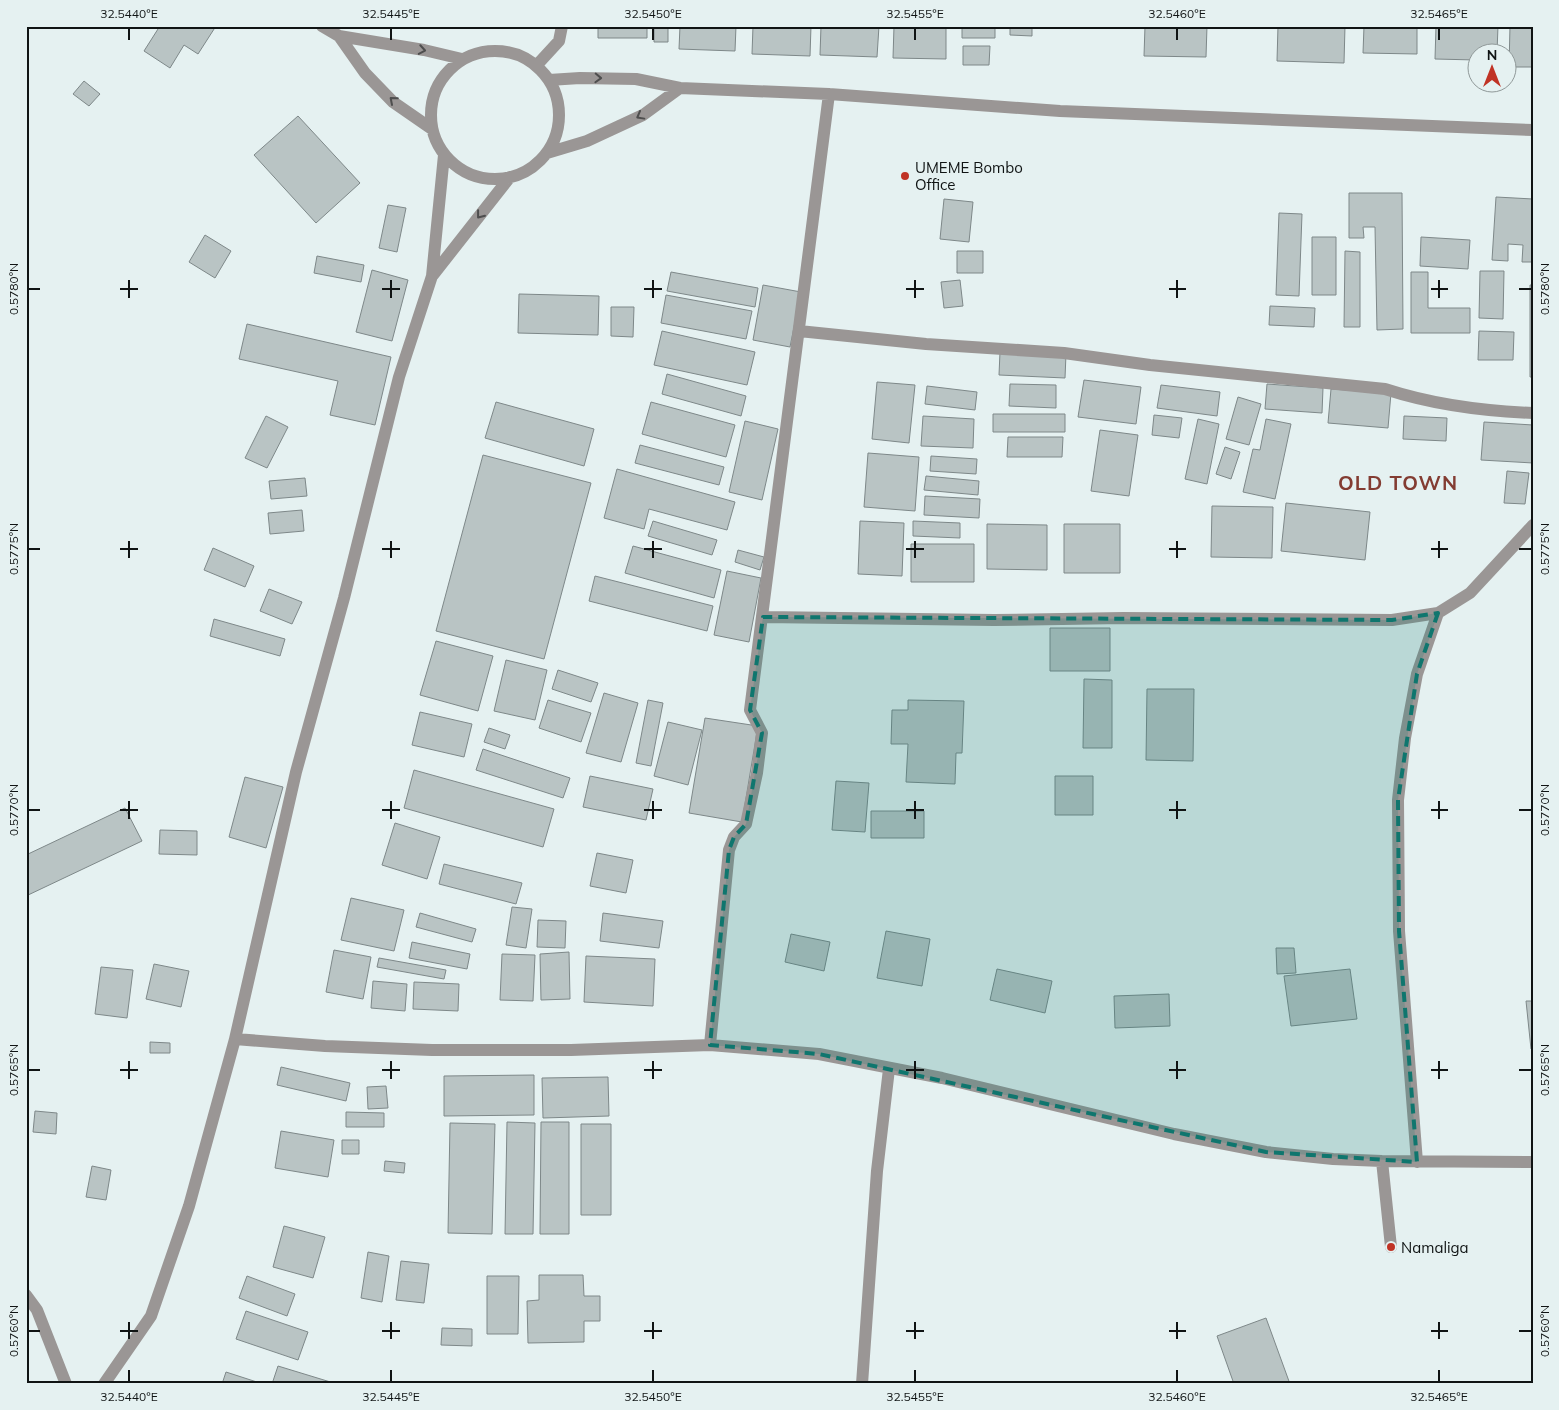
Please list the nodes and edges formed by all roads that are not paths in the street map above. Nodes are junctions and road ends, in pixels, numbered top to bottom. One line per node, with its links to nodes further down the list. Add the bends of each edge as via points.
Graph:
1 (322, 26): 3 (street)
2 (562, 26): 5 (street, via 559,41)
3 (339, 36): 4 (street, one-way to 4); 9 (street, one-way to 3, via 393,102 365,74)
4 (462, 59): 5 (street, via 481,52 500,51 520,56); 9 (street, via 447,72 436,89 430,109)
5 (536, 66): 6 (street)
6 (549, 80): 7 (street, one-way to 7, via 636,79); 11 (street, via 557,98 559,117 556,136)
7 (680, 88): 8 (street); 11 (street, one-way to 11, via 643,115 586,141)
8 (829, 94): 10 (street, via 1060,112); 15 (street)
9 (432, 129): 12 (street)
10 (1533, 130)
11 (547, 153): 13 (street, via 530,168)
12 (444, 155): 13 (street, via 470,174 486,179); 14 (street)
13 (510, 177): 14 (street, one-way to 14)
14 (432, 276): 20 (street, via 399,376 344,598 296,772)
15 (799, 331): 16 (street, via 1064,353 1386,388 1417,400 1453,407); 19 (street)
16 (1533, 413)
17 (1533, 525): 18 (street, via 1470,593)
18 (1438, 614): 19 (street, via 1392,620); 24 (street, via 1417,674 1398,800 1399,931)
19 (763, 617): 21 (street, via 750,710 762,733 746,824 734,837 729,850)
20 (235, 1039): 21 (street, via 432,1050); 29 (street, via 189,1206 152,1316)
21 (710, 1045): 22 (street, via 819,1054)
22 (888, 1069): 23 (street, via 1266,1152); 30 (street)
23 (1382, 1161): 24 (street); 26 (street)
24 (1417, 1162): 25 (street)
25 (1533, 1162)
26 (1391, 1247)
27 (26, 1295): 28 (street, via 37,1310)
28 (66, 1384)
29 (104, 1384)
30 (862, 1384)

